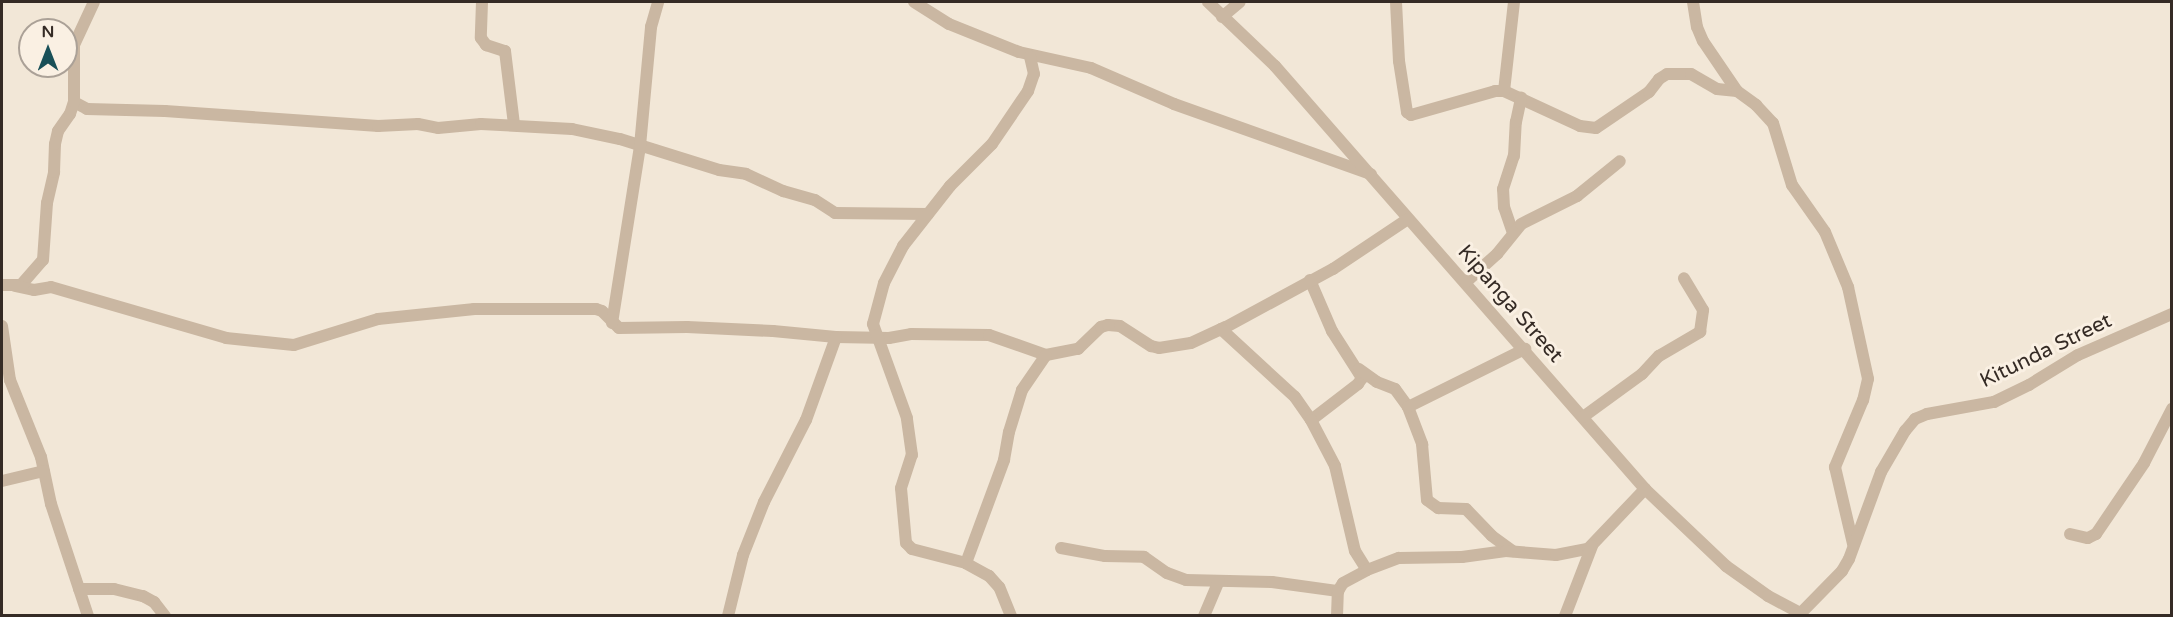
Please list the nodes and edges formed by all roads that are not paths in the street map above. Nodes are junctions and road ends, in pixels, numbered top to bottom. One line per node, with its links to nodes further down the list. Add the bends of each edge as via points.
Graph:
1 (94, 2): 15 (street, via 74,45)
2 (482, 2): 16 (street, via 481,38 486,45 505,51)
3 (658, 2): 17 (street, via 651,27)
4 (914, 2): 11 (street, via 949,24)
5 (1208, 2): 10 (street, Kipanga Street)
6 (1240, 2): 10 (street)
7 (1396, 2): 12 (street, via 1399,61 1408,113 1415,116)
8 (1514, 2): 12 (street)
9 (1693, 2): 13 (street, via 1699,33)
10 (1222, 17): 19 (street, Kipanga Street, via 1275,66)
11 (1030, 56): 19 (street, via 1091,68 1174,104); 20 (street, via 1034,74 1028,91 992,144)
12 (1504, 91): 14 (street)
13 (1737, 91): 14 (street, via 1717,89 1691,74 1667,74 1649,92 1596,128 1580,126); 45 (street, via 1773,123 1791,185 1825,231 1848,287 1868,384 1834,471)
14 (1521, 98): 22 (street, via 1514,156 1503,189 1504,207)
15 (74, 102): 16 (street, via 87,108 378,126); 27 (street, via 58,130 55,144 43,260 23,284)
16 (514, 124): 17 (street, via 572,129)
17 (640, 146): 20 (street, via 719,170 746,174 815,200 835,213); 29 (street)
18 (1620, 161): 22 (street, via 1577,196 1532,217)
19 (1371, 174): 21 (street, Kipanga Street)
20 (928, 214): 33 (street, via 903,246 884,283 874,315)
21 (1408, 219): 24 (street); 25 (street, Kipanga Street)
22 (1513, 233): 25 (street)
23 (1684, 278): 39 (street, via 1703,310 1700,332 1659,356 1642,374)
24 (1310, 280): 31 (street); 36 (street, via 1332,331)
25 (1466, 282): 34 (street, Kipanga Street)
26 (2, 285): 27 (street)
27 (15, 285): 29 (street, via 34,290 50,287 226,338 294,345 378,319 474,309 600,310)
28 (2172, 314): 45 (street, Kitunda Street, via 2078,355 1994,402 1915,419 1881,472)
29 (612, 324): 32 (street, via 619,328 687,327)
30 (2, 326): 41 (street, via 10,380)
31 (1221, 329): 35 (street, via 1191,343 1159,348 1119,326 1108,325 1078,349); 40 (street, via 1294,397)
32 (836, 337): 33 (street); 57 (street, via 806,420 764,502 743,555)
33 (875, 338): 35 (street, via 911,334 989,335); 49 (street, via 888,362 907,418 912,455 901,488 906,543 912,549)
34 (1525, 350): 37 (street); 39 (street, Kipanga Street)
35 (1046, 355): 49 (street, via 1022,390 1004,460)
36 (1359, 369): 37 (street, via 1395,389); 40 (street, via 1361,381)
37 (1407, 407): 48 (street, via 1422,444 1427,500 1437,508 1466,509)
38 (2172, 409): 44 (street, via 2144,463 2096,534 2088,538)
39 (1584, 417): 43 (street, Kipanga Street)
40 (1311, 420): 50 (street, via 1335,466 1354,551)
41 (44, 471): 42 (street); 52 (street)
42 (2, 481)
43 (1645, 489): 46 (street); 54 (street, Kipanga Street, via 1726,566)
44 (2070, 534)
45 (1853, 544): 54 (street, Kitunda Street, via 1842,571)
46 (1592, 546): 48 (street, via 1556,555); 61 (street)
47 (1061, 548): 51 (street, via 1105,556 1144,557 1177,578)
48 (1513, 551): 50 (street, via 1462,557 1408,557)
49 (966, 563): 58 (street, via 989,576 999,587)
50 (1367, 570): 53 (street, via 1343,583)
51 (1219, 581): 53 (street, via 1272,582); 59 (street)
52 (79, 589): 55 (street); 56 (street, via 114,589 142,596 154,602)
53 (1338, 591): 60 (street)
54 (1799, 614)
55 (88, 615)
56 (165, 615)
57 (728, 615)
58 (1011, 615)
59 (1204, 615)
60 (1336, 615)
61 (1565, 615)

